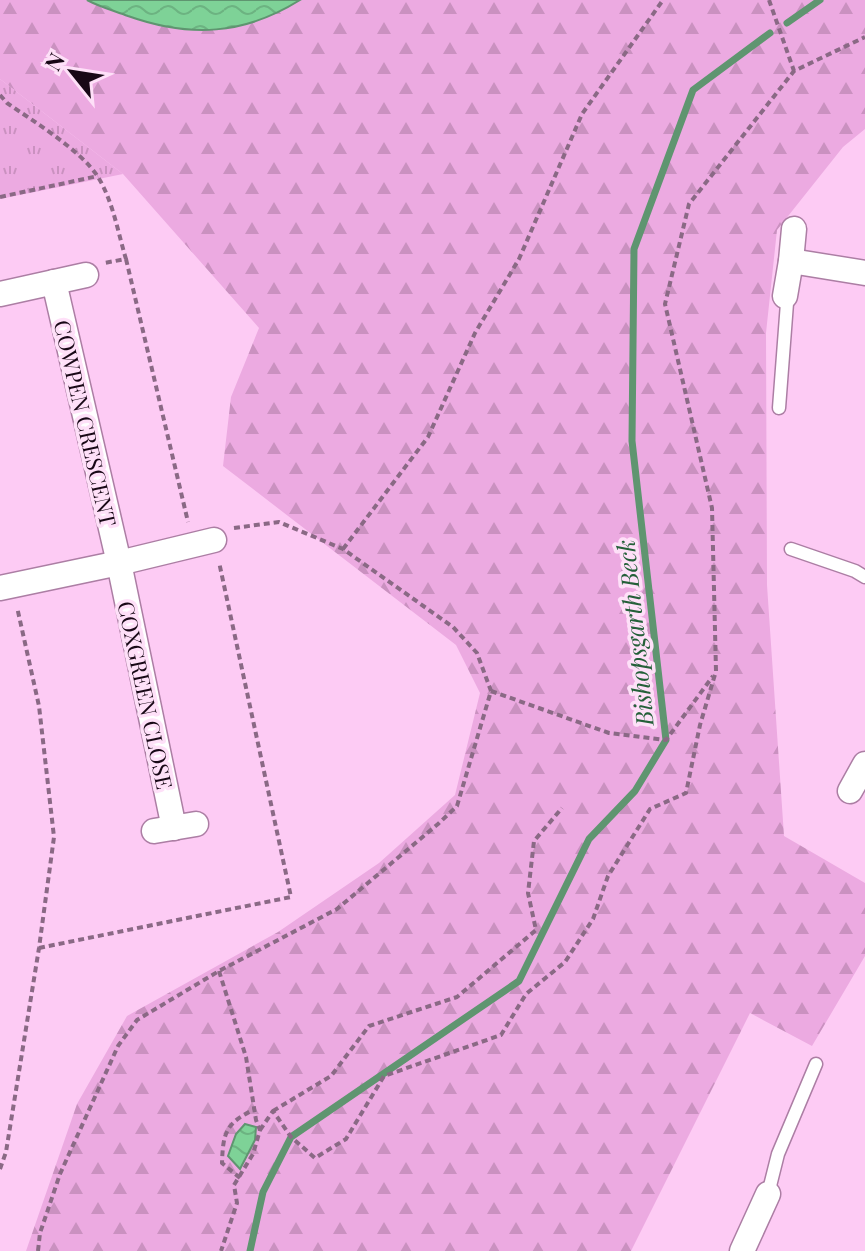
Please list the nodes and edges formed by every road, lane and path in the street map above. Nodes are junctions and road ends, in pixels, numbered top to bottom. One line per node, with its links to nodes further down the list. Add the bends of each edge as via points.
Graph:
1 (663, 0): 18 (path, via 582,114 519,259 475,333 428,437)
2 (769, 0): 4 (path)
3 (865, 37): 4 (path)
4 (794, 71): 23 (path, via 689,204 665,304 712,508)
5 (0, 95): 6 (path)
6 (98, 176): 7 (path); 9 (path)
7 (0, 197)
8 (794, 229): 10 (street)
9 (126, 259): 12 (path, via 89,266); 17 (path)
10 (791, 261): 11 (street); 15 (street)
11 (865, 273)
12 (86, 275): 13 (street)
13 (54, 282): 14 (street); 20 (street, COWPEN CRESCENT)
14 (0, 294)
15 (785, 296): 16 (lane)
16 (779, 408)
17 (204, 542): 18 (path, via 213,531 279,522); 20 (street); 29 (path, via 291,897)
18 (343, 549): 24 (path, via 453,627 477,653)
19 (791, 549): 21 (lane)
20 (119, 563): 22 (street); 28 (street, COXGREEN CLOSE)
21 (865, 577)
22 (6, 586): 29 (path, via 39,706 54,837)
23 (716, 671): 24 (path, via 666,740 609,733); 33 (path, via 686,793 650,809 608,876 593,919 565,962 526,994 501,1035 384,1076 346,1139 315,1158)
24 (491, 691): 30 (path, via 457,806 337,909)
25 (865, 764): 26 (street)
26 (850, 791)
27 (562, 808): 33 (path, via 534,841 528,893 536,930 457,997 369,1026 331,1076)
28 (175, 828)
29 (39, 948): 35 (path)
30 (219, 971): 32 (path, via 246,1057); 38 (path, via 137,1020 118,1046 60,1174)
31 (816, 1064): 37 (lane, via 778,1154)
32 (255, 1109): 34 (path); 36 (path, via 225,1131 222,1163)
33 (273, 1111): 34 (path)
34 (260, 1130): 36 (path)
35 (0, 1168)
36 (240, 1178): 39 (path, via 234,1185 237,1203)
37 (768, 1194): 40 (street)
38 (38, 1251)
39 (221, 1251)
40 (742, 1251)

